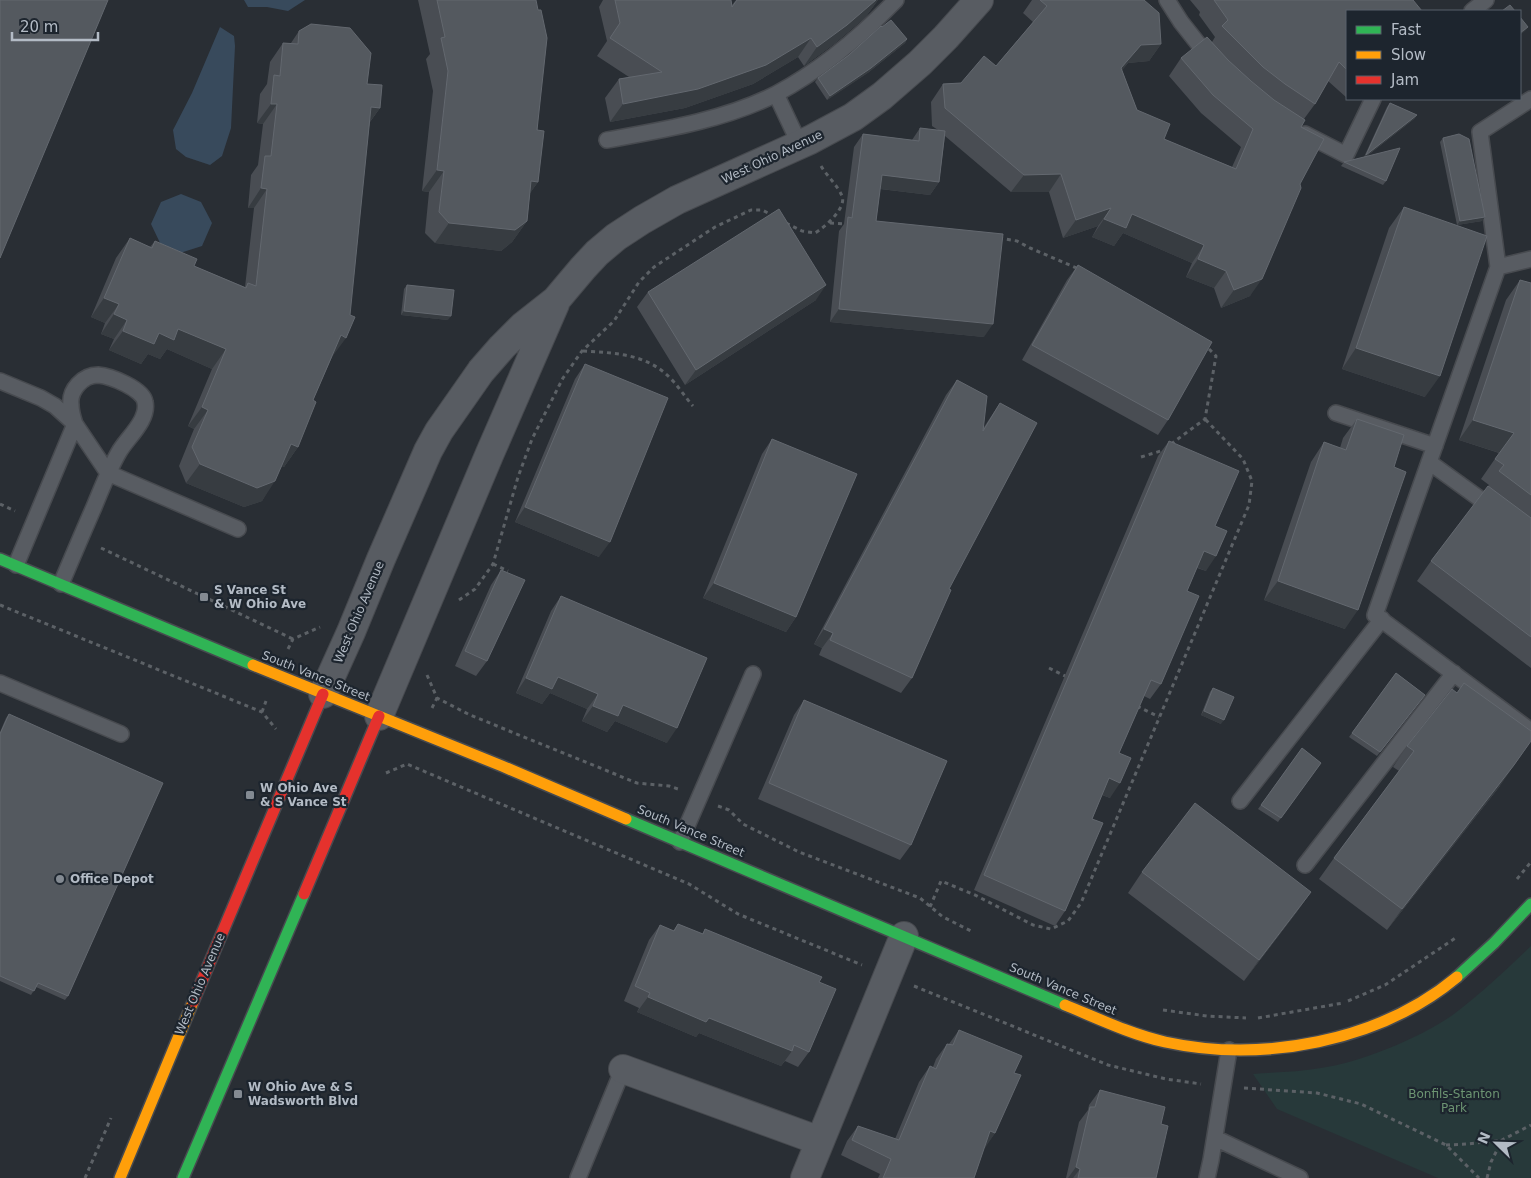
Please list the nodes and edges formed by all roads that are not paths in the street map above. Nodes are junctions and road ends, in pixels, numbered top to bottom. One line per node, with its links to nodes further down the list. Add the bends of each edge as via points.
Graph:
1 (896, 0): 7 (lane, via 853,40)
2 (979, 0): 12 (street, West Ohio Avenue, via 946,37 895,85 853,117)
3 (1167, 0): 6 (lane)
4 (1486, 0): 5 (lane)
5 (1473, 10)
6 (1222, 73)
7 (776, 94): 11 (lane, via 706,119); 12 (lane)
8 (1531, 99): 14 (lane, via 1480,132)
9 (1373, 100): 10 (lane, via 1346,155)
10 (1296, 129)
11 (607, 140)
12 (805, 142): 15 (street, West Ohio Avenue, via 676,200 642,220 597,253)
13 (1531, 259): 14 (lane)
14 (1498, 267): 19 (lane)
15 (556, 300): 30 (street, West Ohio Avenue, via 522,326 491,359 439,431 419,470); 31 (street, West Ohio Avenue)
16 (0, 381): 18 (lane, via 49,403)
17 (1336, 413): 19 (lane)
18 (75, 424): 21 (lane); 21 (lane, via 71,396 76,386 90,376 99,375 125,384 141,394 146,408 143,416); 24 (lane)
19 (1435, 446): 20 (lane)
20 (1429, 462): 22 (lane); 26 (lane, via 1375,615)
21 (108, 473): 23 (lane); 25 (lane)
22 (1508, 520)
23 (238, 529)
24 (5, 563): 25 (street, South Vance Street)
25 (62, 584): 30 (street, South Vance Street)
26 (1382, 620): 27 (lane); 34 (lane)
27 (1454, 673): 32 (lane); 36 (lane)
28 (753, 674): 35 (lane)
29 (0, 683): 33 (lane)
30 (323, 694): 31 (street, South Vance Street); 43 (street, West Ohio Avenue)
31 (379, 716): 35 (street, South Vance Street); 44 (street, West Ohio Avenue)
32 (1531, 731)
33 (121, 734)
34 (1240, 801)
35 (680, 842): 38 (street, South Vance Street)
36 (1305, 865)
37 (1531, 904): 39 (street, South Vance Street, via 1483,953 1442,988 1384,1022 1303,1043)
38 (904, 936): 39 (street, South Vance Street, via 1134,1033 1168,1042); 42 (street)
39 (1229, 1050): 41 (lane)
40 (624, 1069): 42 (street); 45 (lane)
41 (1215, 1138): 47 (lane); 48 (lane)
42 (820, 1141): 46 (street)
43 (120, 1178)
44 (183, 1178)
45 (578, 1178)
46 (805, 1178)
47 (1207, 1178)
48 (1300, 1178)

